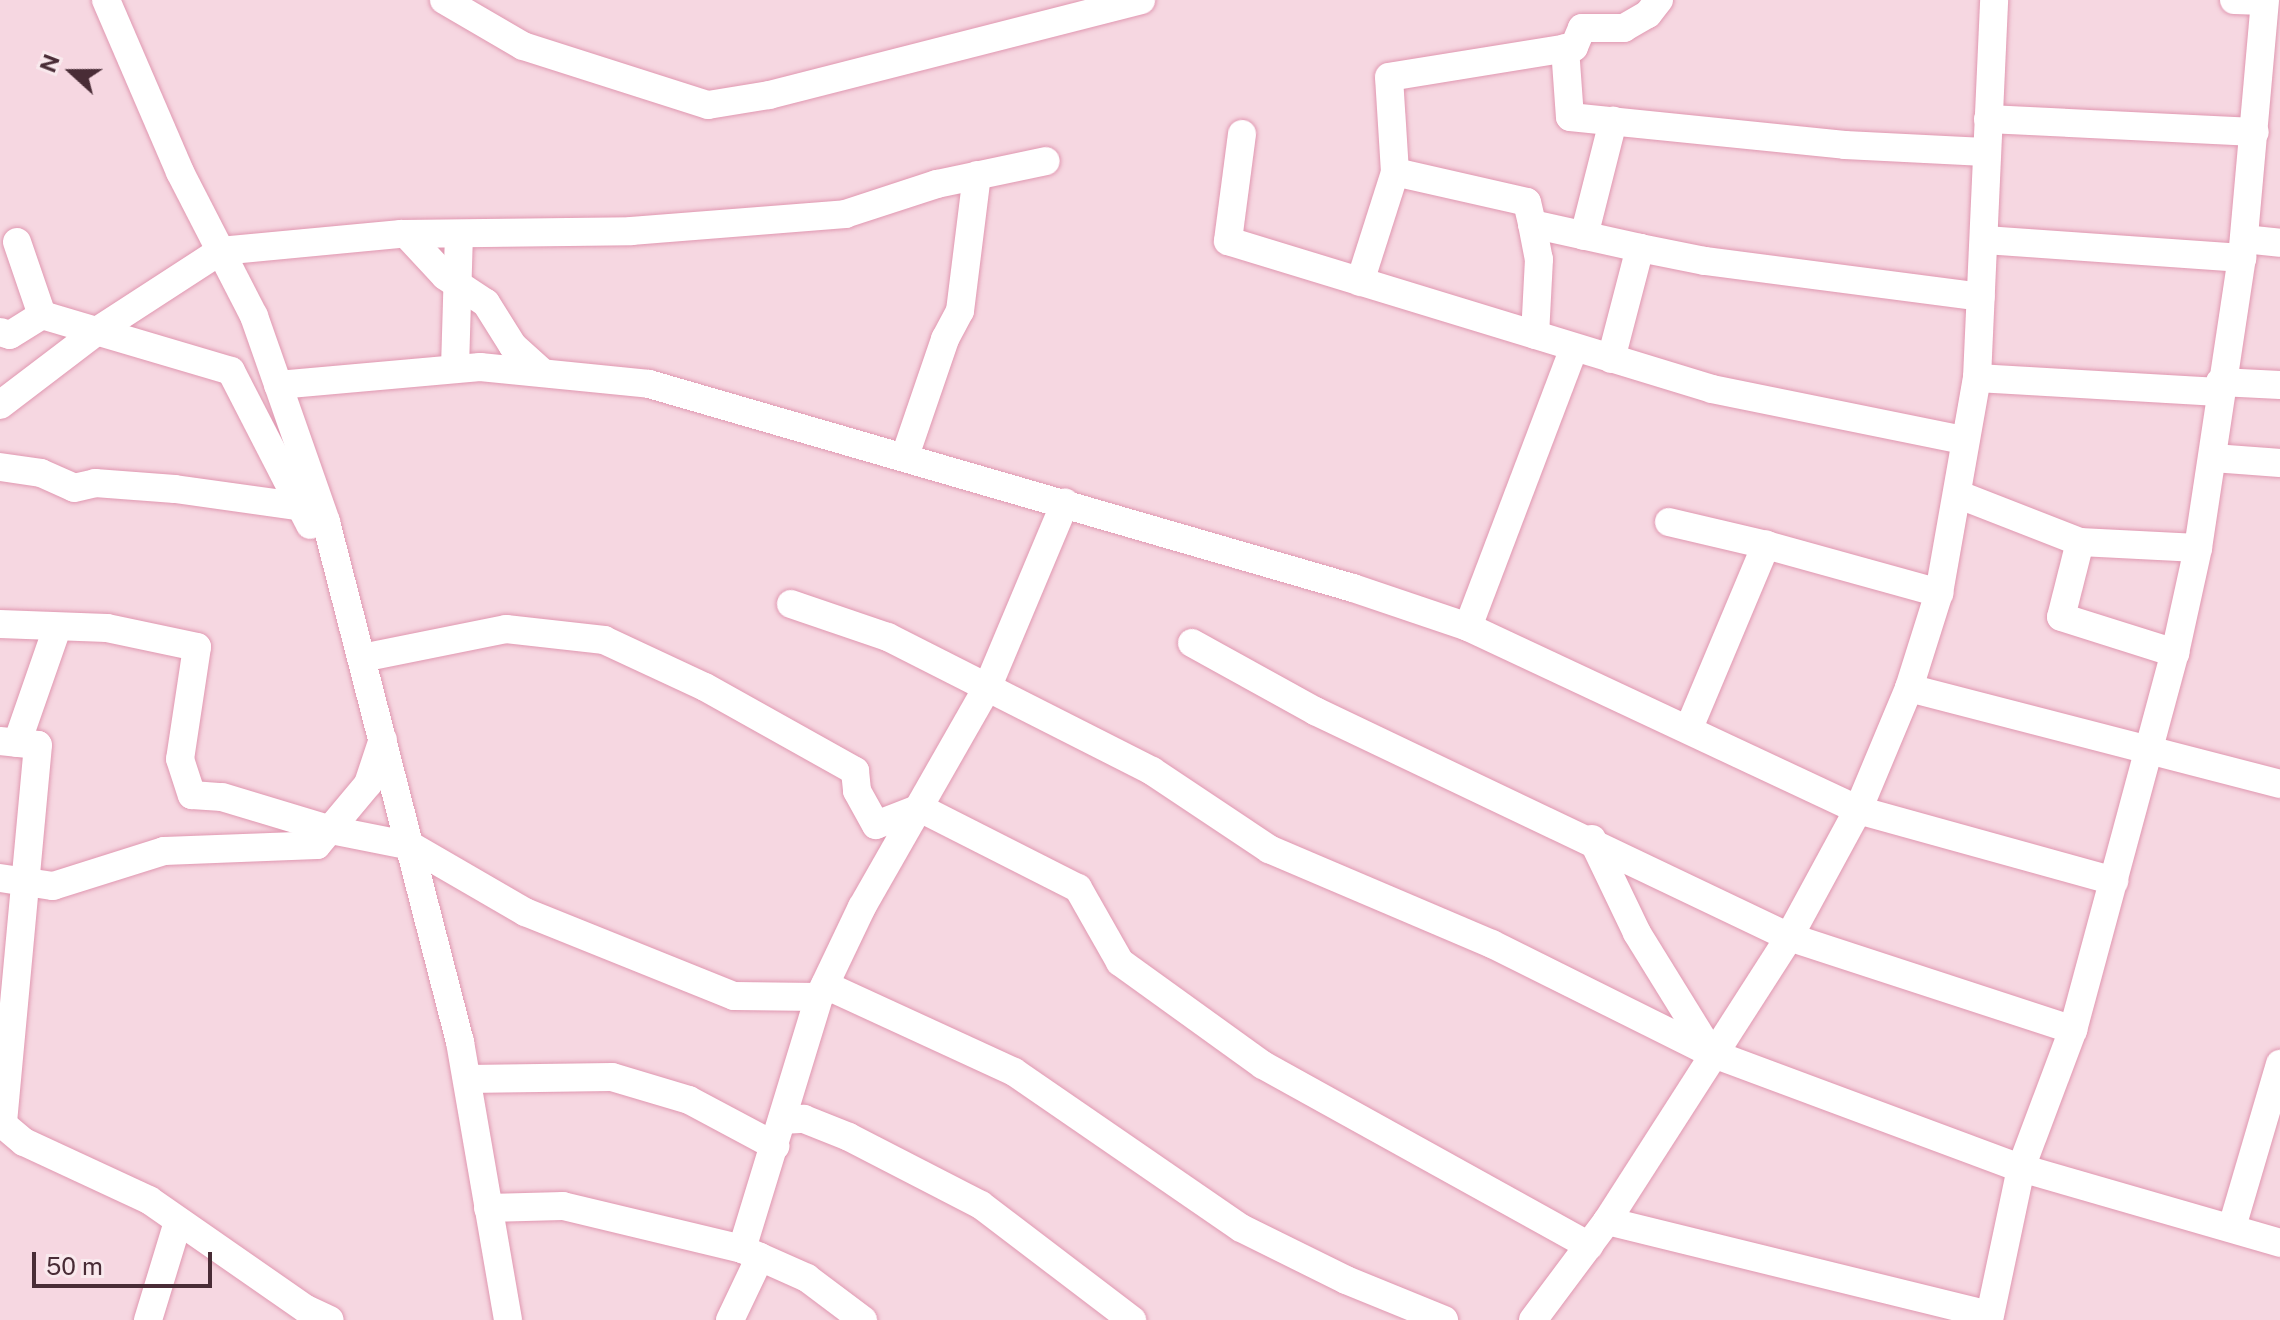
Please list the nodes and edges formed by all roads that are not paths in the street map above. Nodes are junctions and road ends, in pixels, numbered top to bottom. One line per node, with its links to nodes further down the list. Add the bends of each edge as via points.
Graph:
1 (106, 0): 26 (street)
2 (444, 0): 3 (street, via 523,46 708,105 769,95)
3 (1141, 0)
4 (1659, 0): 8 (street, via 1648,14 1624,28 1582,28 1574,47)
5 (1994, 0): 10 (street)
6 (2234, 0): 7 (street)
7 (2264, 1): 9 (street)
8 (1565, 48): 11 (street, via 1570,117); 15 (street, via 1389,77)
9 (2264, 118): 10 (street); 25 (street)
10 (1988, 119): 13 (street)
11 (1613, 121): 13 (street, via 1845,145); 20 (street)
12 (1242, 134): 27 (street, via 1228,241)
13 (1985, 152): 21 (street)
14 (1046, 161): 16 (street)
15 (1395, 172): 17 (street, via 1527,202); 27 (street)
16 (977, 175): 19 (street, via 845,214 631,231); 44 (street, via 960,311 945,339)
17 (1532, 224): 20 (street); 33 (street, via 1539,259)
18 (406, 234): 19 (street); 26 (street); 28 (street)
19 (459, 234): 28 (street)
20 (1584, 236): 24 (street)
21 (1985, 240): 25 (street); 29 (street)
22 (17, 242): 30 (street)
23 (2280, 243): 25 (street)
24 (1640, 248): 29 (street); 35 (street)
25 (2243, 248): 41 (street)
26 (220, 251): 31 (street); 39 (street, via 254,316)
27 (1360, 282): 33 (street)
28 (459, 286): 36 (street); 37 (street, via 486,303 513,346)
29 (1981, 297): 38 (street)
30 (42, 315): 31 (street); 32 (street, via 10,335)
31 (97, 331): 42 (street); 50 (street, via 231,371)
32 (0, 332)
33 (1535, 335): 34 (street)
34 (1574, 348): 35 (street); 59 (street)
35 (1611, 359): 43 (street, via 1712,389)
36 (455, 368): 37 (street); 39 (street)
37 (543, 373): 44 (street, via 649,384)
38 (1977, 378): 41 (street); 43 (street)
39 (278, 385): 58 (street, via 326,522)
40 (2280, 385): 41 (street)
41 (2220, 387): 45 (street)
42 (0, 405)
43 (1963, 440): 48 (street)
44 (905, 456): 49 (street)
45 (2214, 458): 46 (street); 54 (street)
46 (2280, 463)
47 (0, 467): 50 (street, via 41,473 74,488 95,483 175,489)
48 (1957, 494): 52 (street); 55 (street)
49 (1065, 503): 59 (street); 64 (street)
50 (303, 507): 58 (street)
51 (1669, 522): 53 (street)
52 (2080, 542): 54 (street); 62 (street, via 2061,617)
53 (1766, 545): 55 (street); 66 (street)
54 (2198, 548): 62 (street)
55 (1939, 593): 65 (street)
56 (791, 604): 64 (street, via 888,637)
57 (0, 624): 60 (street)
58 (353, 625): 63 (street)
59 (1468, 627): 66 (street)
60 (57, 628): 68 (street); 73 (street, via 107,628 197,647 180,759 192,795 222,797)
61 (1192, 643): 74 (street, via 1315,711)
62 (2175, 653): 69 (street)
63 (362, 658): 67 (street); 71 (street, via 506,629 604,640 705,687 855,771 857,791 876,825)
64 (988, 686): 71 (street); 82 (street, via 1152,771 1269,849 1492,944)
65 (1909, 688): 69 (street); 72 (street)
66 (1689, 728): 72 (street)
67 (383, 739): 73 (street, via 368,784); 75 (street)
68 (9, 742): 78 (street, via 38,745)
69 (2149, 751): 70 (street); 77 (street)
70 (2280, 784)
71 (920, 808): 80 (street, via 862,907); 93 (street, via 1078,888 1120,962 1263,1065)
72 (1858, 810): 77 (street); 79 (street)
73 (331, 830): 75 (street); 78 (street, via 317,845 164,851 53,886)
74 (1592, 839): 79 (street); 82 (street, via 1637,933)
75 (411, 846): 80 (street, via 525,912 734,996); 84 (street)
76 (0, 878): 78 (street)
77 (2114, 881): 81 (street)
78 (28, 882): 85 (street)
79 (1789, 937): 81 (street); 82 (street)
80 (822, 991): 86 (street); 102 (street, via 1014,1072 1241,1228 1346,1280)
81 (2073, 1030): 87 (street)
82 (1711, 1053): 87 (street); 89 (street)
83 (2280, 1064): 91 (street)
84 (467, 1079): 86 (street, via 612,1077); 88 (street)
85 (2, 1123): 90 (street, via 24,1142 149,1200)
86 (779, 1133): 94 (street); 101 (street, via 804,1119 981,1205)
87 (2021, 1168): 91 (street); 95 (street)
88 (488, 1208): 94 (street, via 563,1206); 98 (street)
89 (1607, 1221): 93 (street); 95 (street)
90 (178, 1222): 96 (street); 97 (street)
91 (2232, 1227): 92 (street)
92 (2280, 1243)
93 (1589, 1246): 103 (street)
94 (751, 1253): 99 (street); 100 (street, via 807,1278)
95 (1990, 1318)
96 (148, 1320)
97 (330, 1320)
98 (508, 1320)
99 (730, 1320)
100 (863, 1320)
101 (1132, 1320)
102 (1444, 1320)
103 (1533, 1320)

